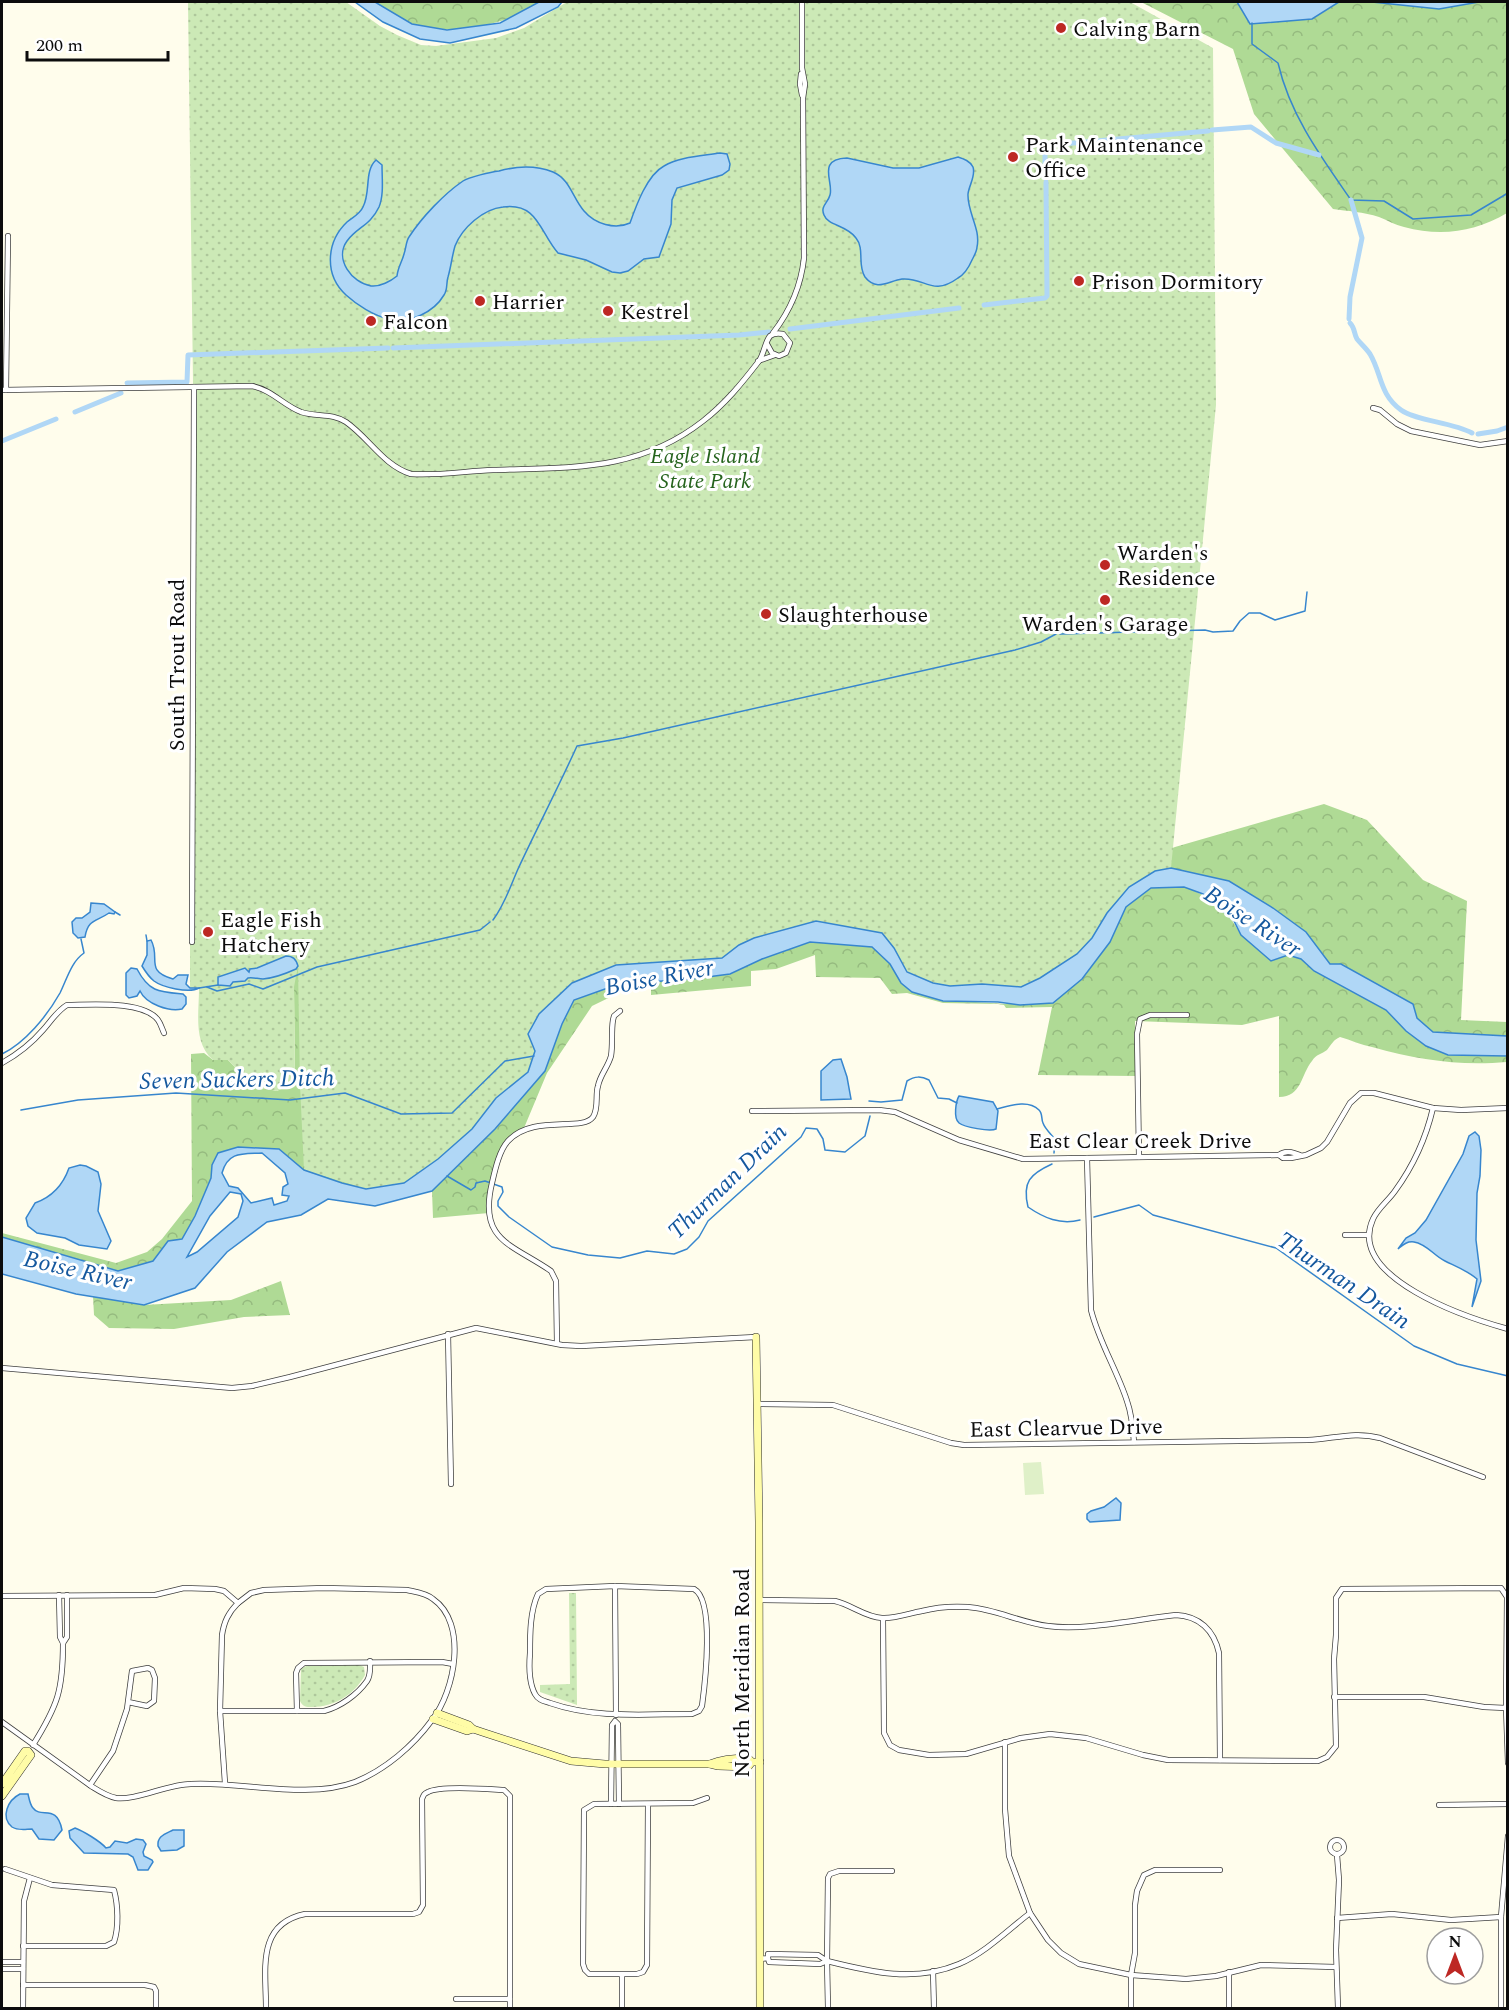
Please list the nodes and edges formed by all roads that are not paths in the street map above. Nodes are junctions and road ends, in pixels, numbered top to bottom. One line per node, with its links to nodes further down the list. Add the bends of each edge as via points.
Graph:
1 (802, 2): 3 (street, via 804,258 800,283)
2 (8, 236): 10 (street)
3 (784, 317): 4 (street); 5 (street)
4 (772, 335): 5 (street); 6 (street)
5 (785, 335): 7 (street, via 789,350)
6 (767, 344): 7 (street); 8 (street)
7 (775, 355): 8 (street)
8 (758, 361): 9 (street, via 720,407 682,435 632,458 580,468 411,474 391,463 340,419 301,412 261,387)
9 (194, 387): 10 (street); 13 (street, South Trout Road)
10 (4, 390)
11 (1373, 408): 12 (street, via 1411,431 1480,445)
12 (1508, 441)
13 (192, 942)
14 (620, 1011): 28 (street, via 614,1016 611,1055 598,1086 592,1119 573,1125 534,1126 508,1141 488,1200 490,1224 495,1233 554,1276)
15 (1187, 1015): 21 (street, via 1140,1019)
16 (164, 1033): 17 (street, via 155,1017 134,1007 67,1005 21,1052)
17 (2, 1064)
18 (1433, 1108): 19 (street); 21 (street, East Clear Creek Drive, via 1361,1093 1350,1103 1327,1142 1306,1155 1282,1152); 24 (street, via 1421,1149 1377,1212)
19 (1508, 1108)
20 (752, 1111): 22 (street, East Clear Creek Drive, via 890,1111 959,1140 1023,1159)
21 (1139, 1157): 22 (street, East Clear Creek Drive)
22 (1087, 1158): 31 (street, via 1090,1310 1127,1400)
23 (1345, 1235): 24 (street)
24 (1369, 1235): 25 (street, via 1377,1260 1404,1284 1447,1310)
25 (1508, 1329)
26 (448, 1334): 28 (street, via 476,1328); 29 (street, via 290,1377 232,1388); 33 (street)
27 (756, 1337): 28 (street, via 581,1346); 30 (street, North Meridian Road)
28 (557, 1343)
29 (2, 1368)
30 (757, 1404): 31 (street, East Clearvue Drive, via 832,1406 957,1444); 38 (street, North Meridian Road)
31 (1134, 1443): 32 (street, East Clearvue Drive, via 1311,1440 1365,1435)
32 (1483, 1477)
33 (451, 1484)
34 (615, 1586): 50 (street); 50 (street, via 541,1591 531,1628 530,1666 535,1696 540,1700 569,1710); 50 (street, via 694,1589 700,1593 706,1623 707,1666 699,1711)
35 (59, 1595): 36 (street); 37 (street); 41 (street)
36 (67, 1595): 39 (street, via 155,1595 184,1588 215,1588); 41 (street, via 67,1637)
37 (2, 1596)
38 (759, 1600): 40 (street, via 835,1601 868,1616); 56 (street, North Meridian Road)
39 (238, 1603): 43 (street, via 251,1593 264,1590 359,1588 421,1593 440,1605 451,1622); 48 (street, via 223,1625)
40 (883, 1618): 53 (street, via 884,1733 890,1745 929,1755 966,1754); 55 (street, via 954,1607 978,1608 1055,1627 1176,1615 1192,1618 1214,1637 1219,1653)
41 (63, 1643): 54 (street, via 58,1700)
42 (370, 1661): 43 (street); 49 (street, via 368,1680 345,1702 324,1711); 49 (street, via 300,1665 296,1673)
43 (453, 1664): 51 (street, via 451,1681)
44 (1507, 1675): 45 (street, via 1507,1597 1503,1590 1347,1588 1336,1598); 47 (street)
45 (1334, 1697): 47 (street, via 1424,1697); 55 (street, via 1337,1738 1327,1757 1318,1761)
46 (128, 1702): 46 (street, via 132,1671 152,1670 154,1701 147,1706); 61 (street, via 113,1750)
47 (1506, 1708): 57 (street)
48 (220, 1711): 49 (street); 59 (street)
49 (297, 1711)
50 (616, 1714): 58 (street, via 612,1725)
51 (435, 1716): 58 (street, via 571,1761); 59 (street, via 393,1760 351,1783 320,1789 256,1788)
52 (2, 1722): 54 (street)
53 (1005, 1742): 55 (street, via 1035,1735 1065,1735 1158,1758); 75 (street, via 1009,1856)
54 (31, 1748): 60 (street); 61 (street); 62 (street, via 31,1755)
55 (1220, 1760)
56 (756, 1762): 58 (street, via 741,1758 710,1764); 79 (street, North Meridian Road)
57 (1508, 1763)
58 (615, 1764): 64 (street); 65 (street)
59 (225, 1783): 61 (street, via 178,1785 129,1798 104,1795)
60 (2, 1784)
61 (90, 1785)
62 (2, 1796)
63 (707, 1798): 66 (street, via 693,1803)
64 (611, 1804): 65 (street); 88 (street, via 588,1806 583,1814 583,1964 586,1972 593,1975)
65 (619, 1804): 66 (street)
66 (648, 1804): 88 (street, via 647,1965 644,1972)
67 (1439, 1804): 68 (street)
68 (1508, 1804)
69 (1508, 1836): 76 (street)
70 (1337, 1855): 77 (street)
71 (5, 1869): 74 (street)
72 (1220, 1870): 89 (street, via 1155,1870 1144,1875 1137,1891)
73 (892, 1871): 80 (street, via 838,1871 830,1875)
74 (30, 1878): 78 (street, via 24,1901); 78 (street, via 52,1885 114,1890 116,1935 114,1942 106,1946)
75 (1030, 1913): 86 (street, via 966,1960); 89 (street, via 1061,1953 1079,1964)
76 (1501, 1917): 77 (street, via 1444,1920 1392,1914); 104 (street)
77 (1337, 1918): 83 (street)
78 (22, 1946): 82 (street)
79 (764, 1959): 80 (street, via 820,1964); 80 (street, via 768,1954 818,1955); 98 (street, North Meridian Road)
80 (827, 1961): 86 (street, via 891,1975); 99 (street)
81 (2, 1962): 82 (street)
82 (23, 1962): 85 (street)
83 (1336, 1967): 87 (street, via 1262,1965); 103 (street)
84 (2, 1969): 85 (street)
85 (23, 1969): 90 (street)
86 (933, 1971): 100 (street)
87 (1229, 1972): 89 (street, via 1186,1979); 102 (street)
88 (622, 1975): 97 (street)
89 (1131, 1975): 101 (street)
90 (23, 1985): 93 (street); 94 (street, via 145,1985 156,1991)
91 (456, 1999): 92 (street)
92 (510, 1999): 95 (street, via 511,1799 504,1790 435,1790 425,1793 422,1802 423,1905 419,1912 305,1914 283,1922 267,1946); 96 (street)
93 (23, 2008)
94 (156, 2008)
95 (266, 2008)
96 (510, 2008)
97 (622, 2008)
98 (760, 2008)
99 (828, 2008)
100 (934, 2008)
101 (1131, 2008)
102 (1229, 2008)
103 (1338, 2008)
104 (1501, 2008)

